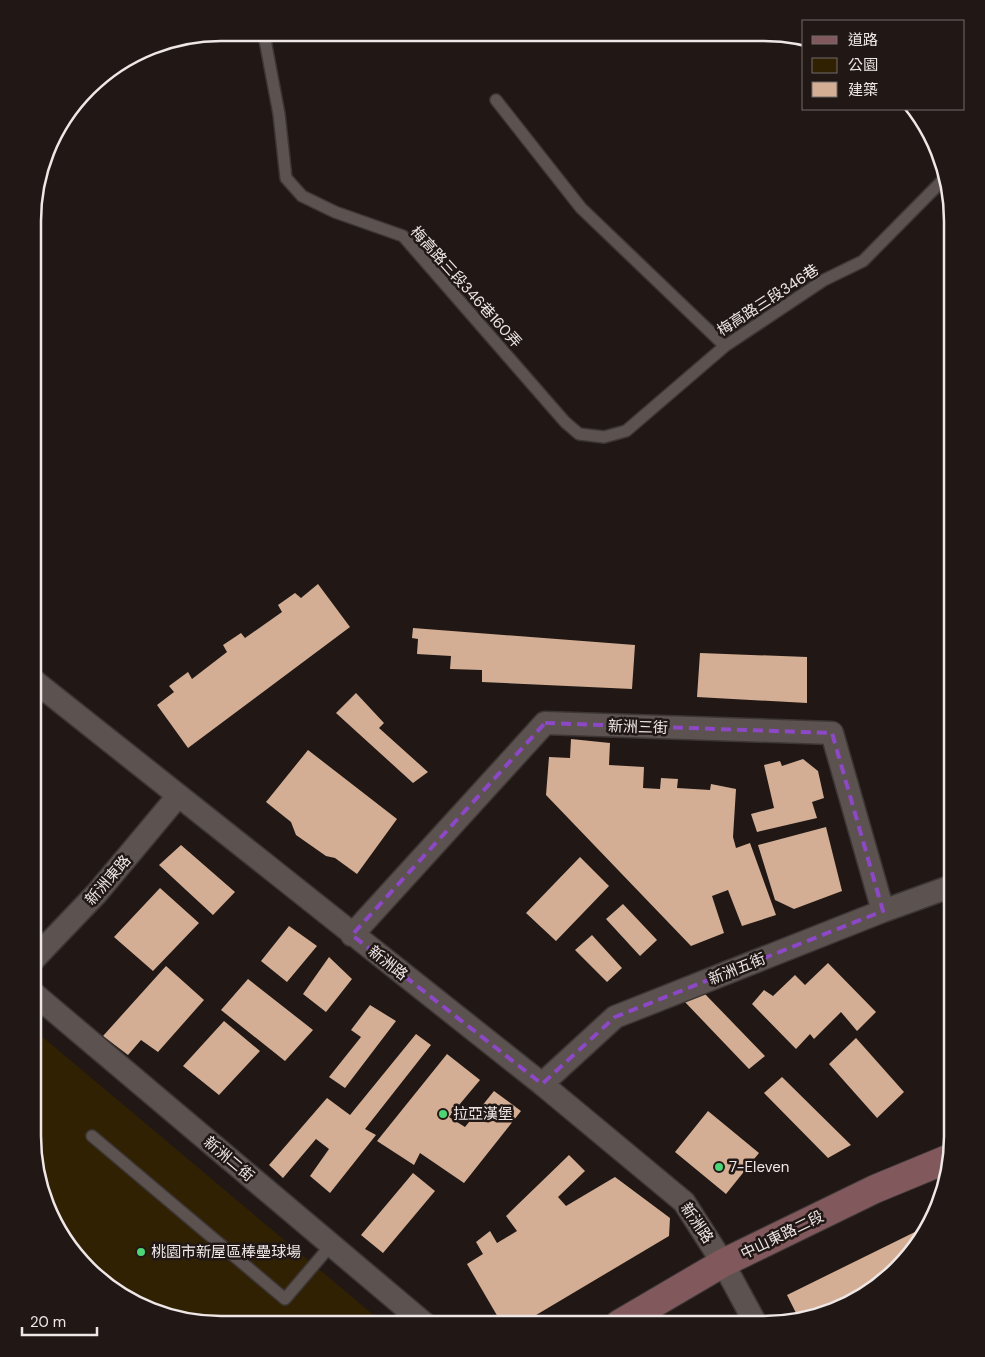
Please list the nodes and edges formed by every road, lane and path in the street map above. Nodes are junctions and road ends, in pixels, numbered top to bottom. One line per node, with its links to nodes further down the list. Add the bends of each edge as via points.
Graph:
1 (265, 41): 5 (lane, 梅高路三段346巷160弄, via 280,114 286,178 302,196 335,212 403,236 565,422 579,434)
2 (496, 100): 4 (lane, via 581,208)
3 (939, 184): 4 (lane, 梅高路三段346巷, via 863,261 824,280)
4 (725, 346): 5 (lane, 梅高路三段346巷, via 626,431)
5 (604, 437)
6 (41, 686): 7 (street, 新洲路)
7 (178, 796): 10 (street, 新洲路); 11 (street, 新洲東路, via 97,893)
8 (944, 889): 9 (street, 新洲五街)
9 (883, 911): 10 (street, 新洲三街, via 832,733 544,723); 13 (street, 新洲五街, via 615,1017)
10 (352, 934): 13 (street, 新洲路)
11 (41, 952)
12 (41, 1000): 16 (street, 新洲二街)
13 (542, 1084): 17 (street, 新洲路, via 684,1202)
14 (92, 1136): 16 (lane, via 285,1298)
15 (941, 1163): 17 (main road, 中山東路二段, via 875,1189)
16 (331, 1245): 18 (street, 新洲二街)
17 (723, 1263): 19 (main road, 中山東路二段); 20 (street, 新洲路)
18 (415, 1316)
19 (633, 1316)
20 (752, 1316)

